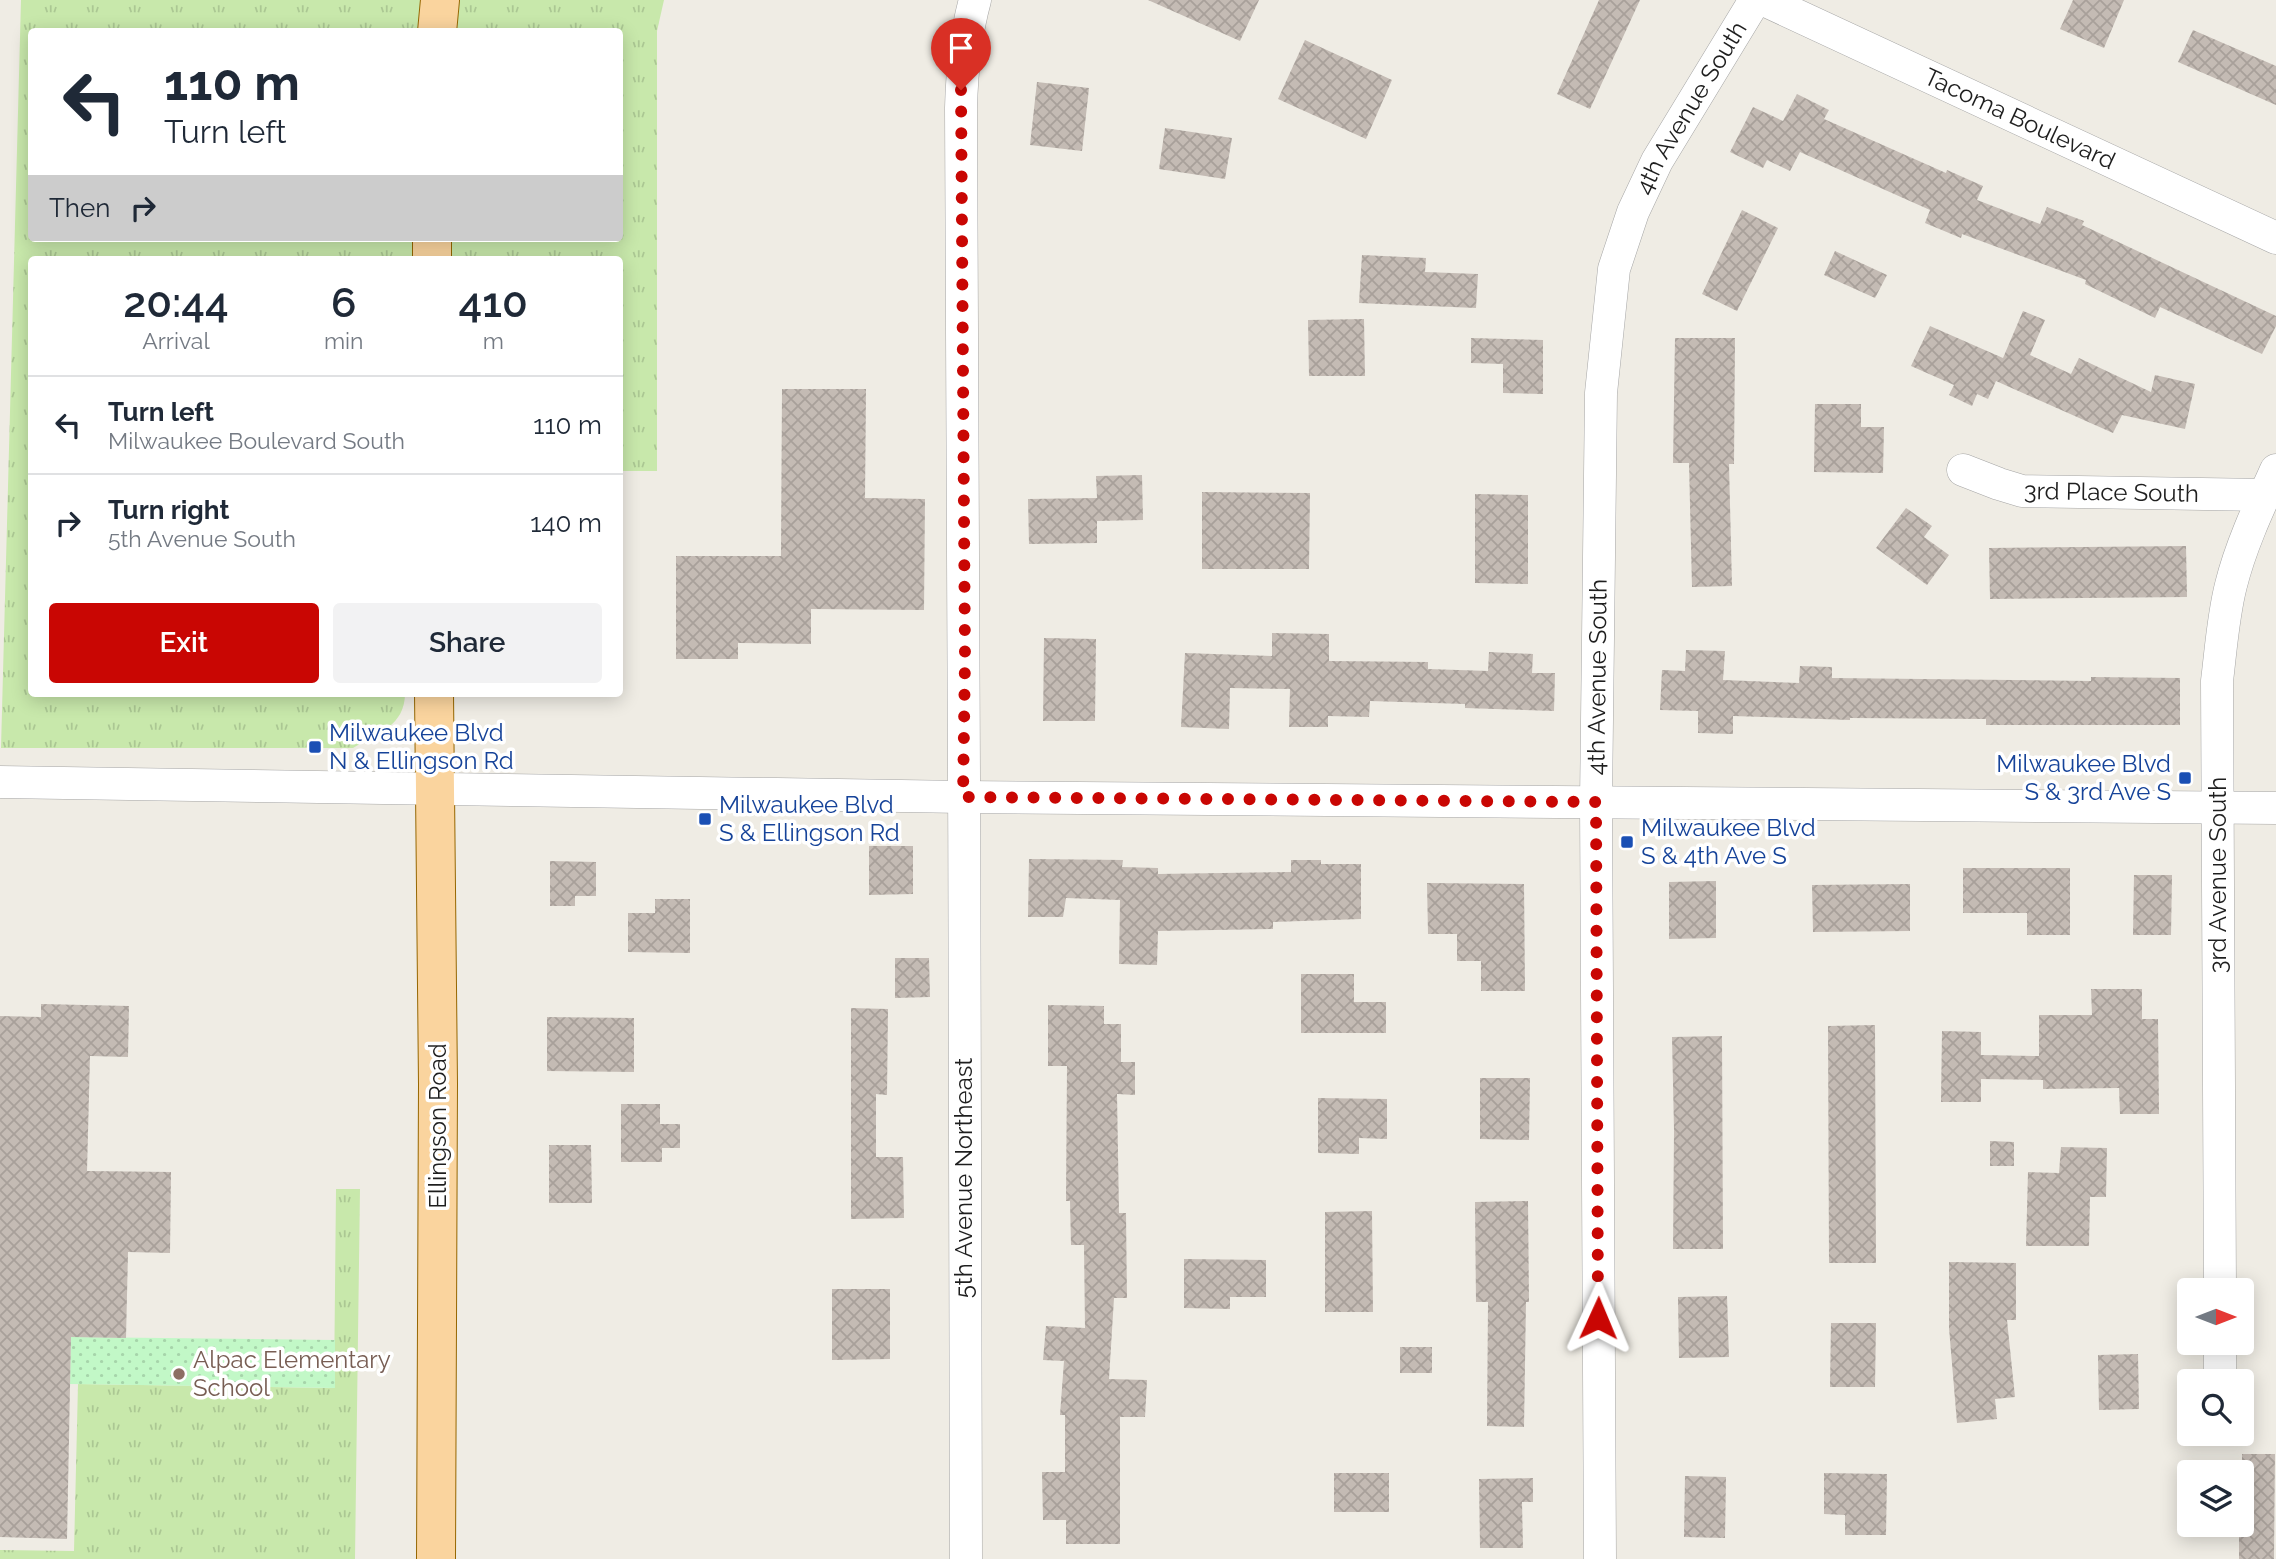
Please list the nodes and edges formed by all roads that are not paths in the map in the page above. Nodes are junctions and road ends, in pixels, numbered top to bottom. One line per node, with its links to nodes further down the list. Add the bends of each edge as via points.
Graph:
1 (440, 0): 5 (main road)
2 (975, 0): 12 (street, 5th Avenue Northeast, via 961,96)
3 (1755, 0): 13 (street, 4th Avenue South, via 1657,162 1633,212 1614,269 1601,393)
4 (1764, 0): 6 (street, Tacoma Boulevard)
5 (437, 28)
6 (2276, 238)
7 (1963, 470): 8 (street, 3rd Place South, via 2022,491)
8 (2270, 483): 14 (street, 3rd Avenue South, via 2231,585 2222,634 2217,681)
9 (434, 697): 11 (main road, Ellingson Road)
10 (0, 782): 11 (street)
11 (435, 790): 12 (street); 17 (main road, Ellingson Road)
12 (963, 797): 13 (street); 18 (street, 5th Avenue Northeast)
13 (1596, 802): 14 (street); 19 (street, 4th Avenue South)
14 (2218, 808): 15 (street); 16 (street, 3rd Avenue South)
15 (2276, 808)
16 (2220, 1278)
17 (436, 1559)
18 (966, 1559)
19 (1600, 1559)

